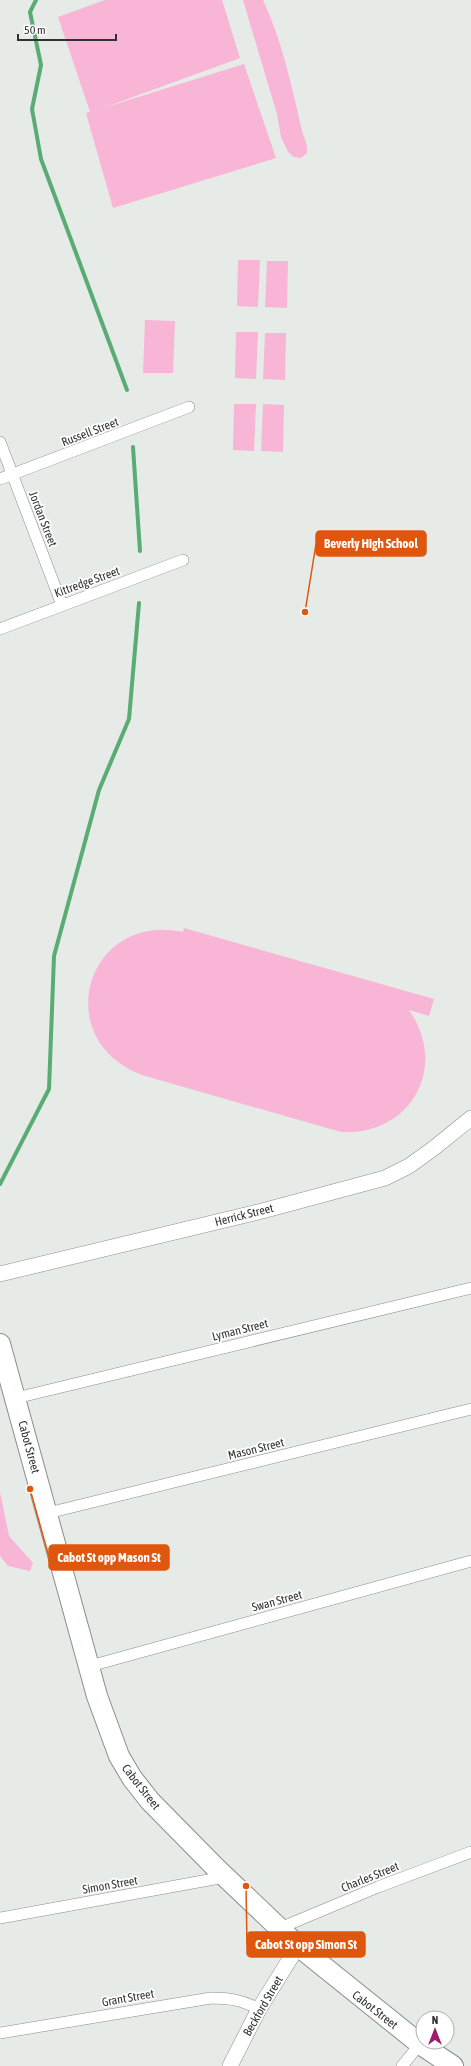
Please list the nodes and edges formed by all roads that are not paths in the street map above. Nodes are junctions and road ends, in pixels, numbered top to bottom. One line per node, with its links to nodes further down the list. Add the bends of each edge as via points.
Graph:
1 (189, 407): 3 (street, Russell Street)
2 (0, 442): 3 (street, Jordan Street)
3 (12, 474): 4 (street, Russell Street); 6 (street, Jordan Street)
4 (0, 479)
5 (183, 560): 6 (street, Kittredge Street)
6 (62, 605): 7 (street, Kittredge Street)
7 (0, 629)
8 (471, 1118): 9 (street, Herrick Street, via 409,1166 386,1178 262,1211)
9 (0, 1274)
10 (471, 1288): 12 (street, Lyman Street)
11 (0, 1344): 12 (highway, Cabot Street)
12 (16, 1398): 14 (highway, Cabot Street)
13 (471, 1409): 14 (street, Mason Street)
14 (48, 1513): 16 (highway, Cabot Street)
15 (471, 1561): 16 (street, Swan Street)
16 (90, 1666): 18 (highway, Cabot Street, via 103,1716 125,1767 150,1801)
17 (471, 1852): 20 (street, Charles Street)
18 (225, 1877): 19 (street, Simon Street); 20 (highway, Cabot Street)
19 (0, 1918)
20 (280, 1928): 21 (highway, Cabot Street)
21 (298, 1946): 22 (street, Beckford Street); 24 (highway, Cabot Street)
22 (259, 2009): 23 (street, Grant Street, via 231,1998 211,1998); 27 (street, Beckford Street)
23 (0, 2034)
24 (415, 2040)
25 (415, 2050): 28 (street)
26 (429, 2050): 29 (highway, Cabot Street)
27 (230, 2066)
28 (402, 2066)
29 (453, 2066)

